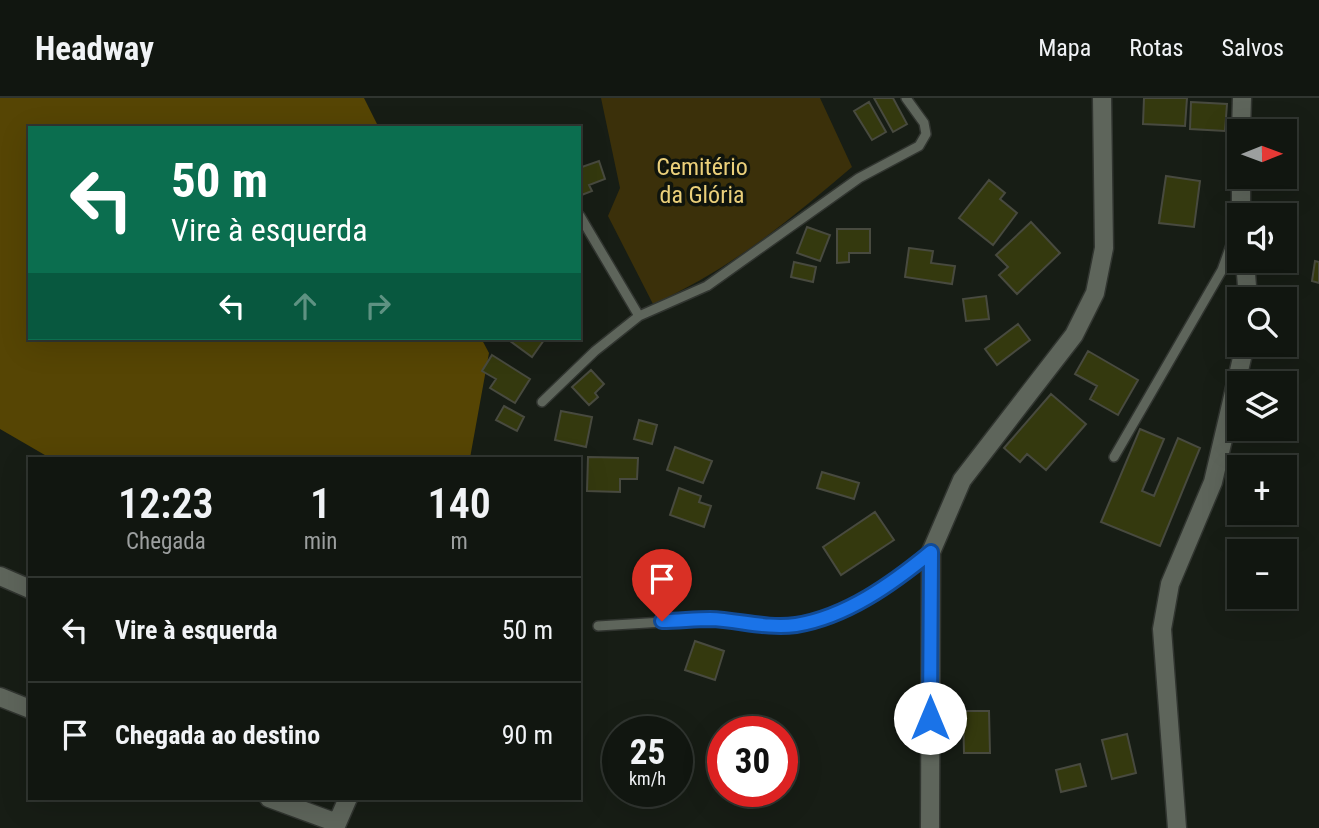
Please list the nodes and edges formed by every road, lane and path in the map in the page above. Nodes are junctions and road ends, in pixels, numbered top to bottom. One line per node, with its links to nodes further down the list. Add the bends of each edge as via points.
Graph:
1 (906, 98): 7 (lane, via 924,123 926,134 919,146 859,178 707,286)
2 (1102, 98): 11 (street, via 1104,248 1095,293 1074,335 962,480)
3 (1242, 98): 4 (street)
4 (1241, 119)
5 (581, 218): 7 (lane)
6 (1227, 256): 10 (lane)
7 (639, 316): 9 (lane)
8 (1242, 357): 20 (street, via 1213,482 1170,584 1163,629)
9 (542, 402)
10 (1114, 457)
11 (931, 552): 14 (lane, via 898,579 829,617 794,625 712,619); 21 (street)
12 (0, 576): 13 (street)
13 (28, 588)
14 (598, 626)
15 (0, 697): 16 (street)
16 (28, 708)
17 (274, 800): 19 (street)
18 (347, 800): 19 (street)
19 (336, 826)
20 (1177, 827)
21 (930, 828)

